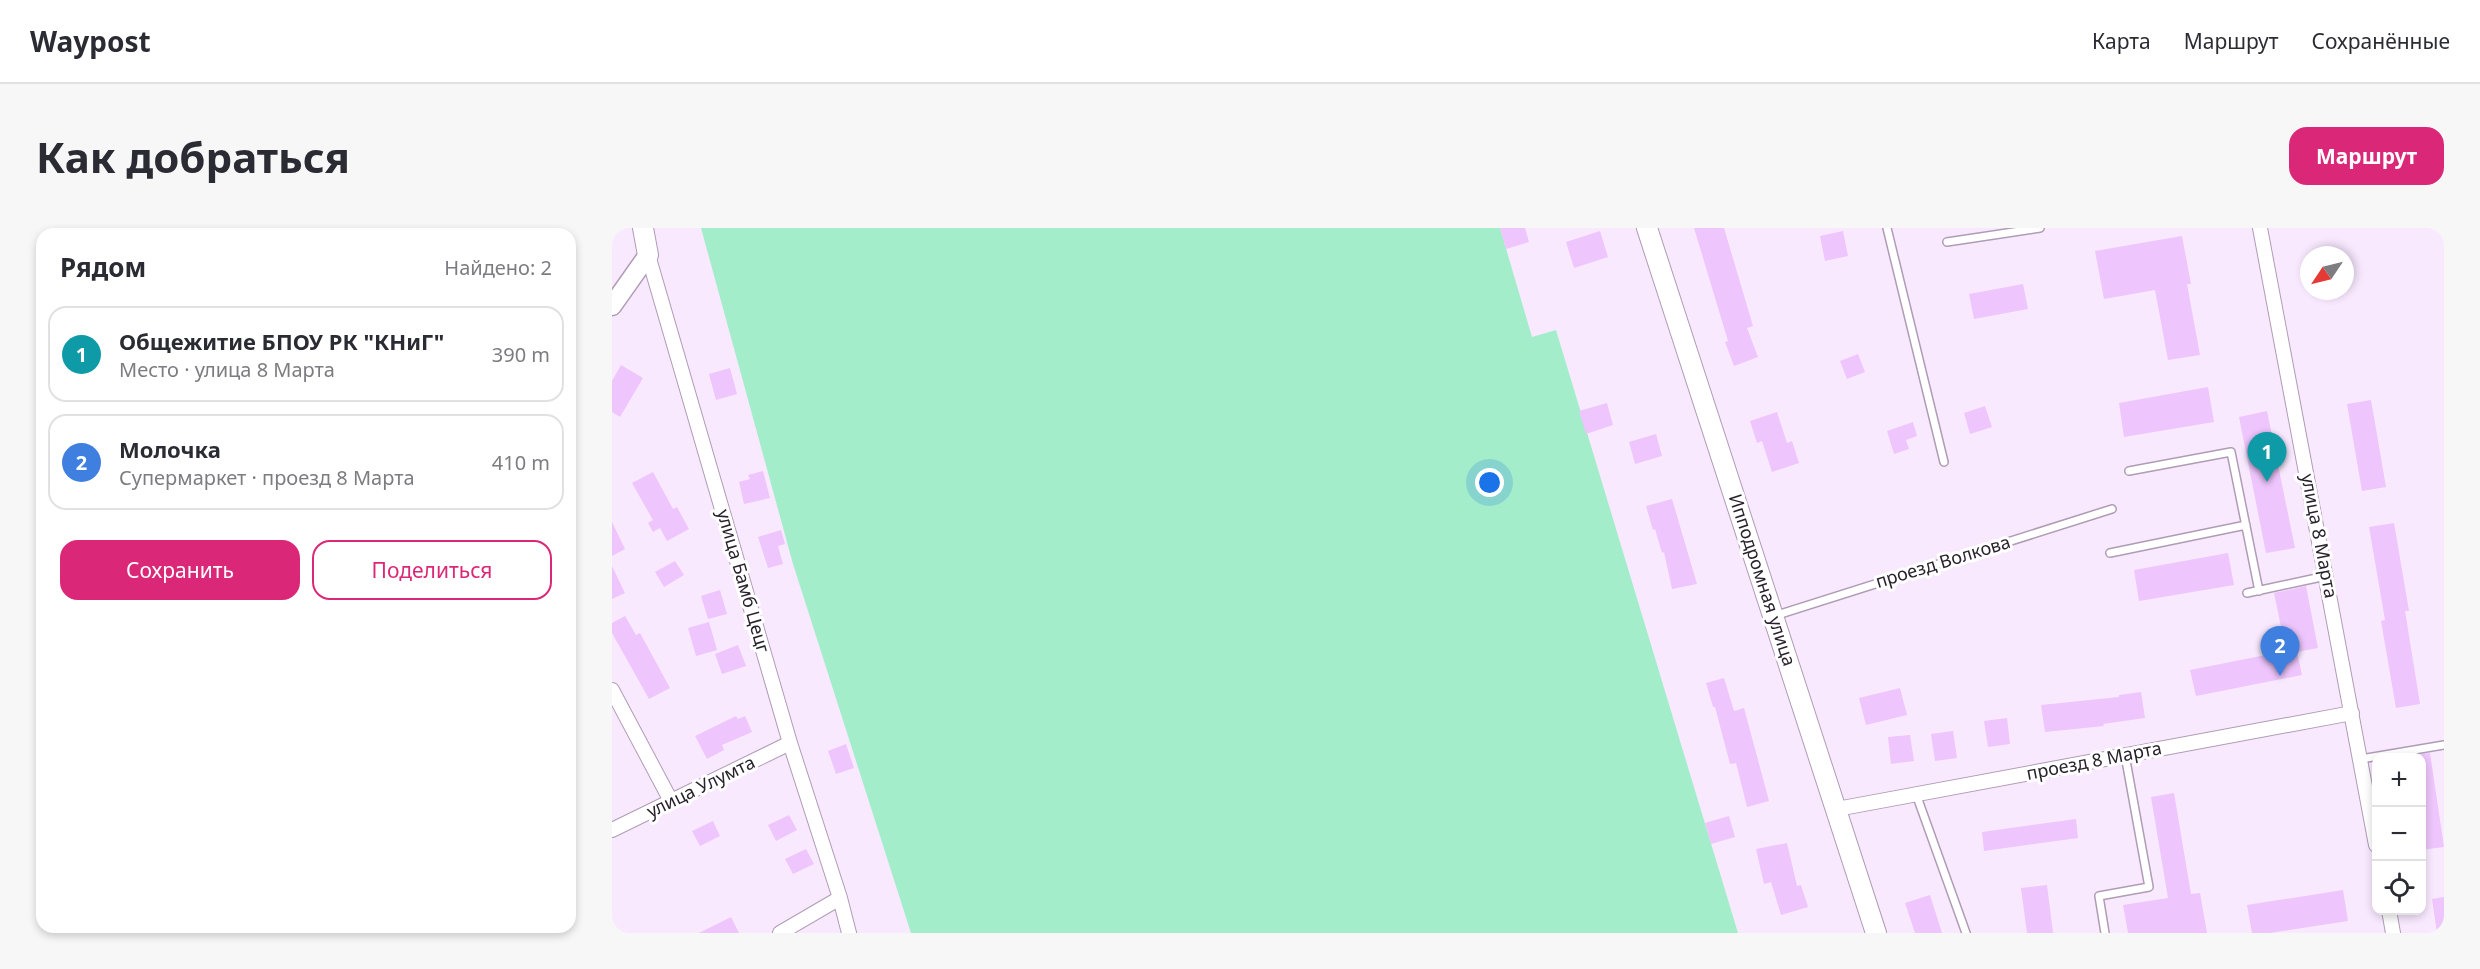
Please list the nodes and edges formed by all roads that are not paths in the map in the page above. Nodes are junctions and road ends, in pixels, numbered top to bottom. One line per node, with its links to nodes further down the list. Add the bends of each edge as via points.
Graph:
1 (642, 228): 7 (main road, улица Бамб Цецг)
2 (1647, 228): 17 (main road, Ипподромная улица)
3 (1887, 228): 9 (lane)
4 (2040, 228): 6 (lane)
5 (2260, 228): 14 (street, улица 8 Марта)
6 (1947, 242)
7 (648, 255): 8 (street); 20 (street, улица Бамб Цецг)
8 (612, 306)
9 (1944, 462)
10 (2129, 471): 12 (lane, via 2231,452)
11 (2112, 509): 17 (lane, проезд Волкова)
12 (2246, 525): 13 (lane); 15 (lane)
13 (2110, 553)
14 (2326, 576): 15 (lane); 19 (street, улица 8 Марта)
15 (2259, 591): 16 (lane)
16 (2247, 593)
17 (1774, 616): 26 (main road, Ипподромная улица)
18 (612, 690): 25 (street)
19 (2352, 712): 22 (street, проезд 8 Марта); 23 (street, улица 8 Марта)
20 (790, 743): 25 (street, улица Улумта); 29 (street, улица Бамб Цецг)
21 (2444, 745): 23 (lane)
22 (2125, 755): 24 (street, проезд 8 Марта); 35 (lane, via 2149,887 2099,896)
23 (2361, 759): 27 (street, улица 8 Марта)
24 (1916, 794): 26 (street, проезд 8 Марта); 34 (lane)
25 (671, 801): 28 (street, улица Улумта)
26 (1837, 809): 33 (main road, Ипподромная улица)
27 (2372, 822)
28 (612, 830)
29 (840, 898): 31 (street); 32 (street, улица Бамб Цецг)
30 (2390, 915): 36 (street)
31 (780, 933)
32 (849, 933)
33 (1876, 933)
34 (1966, 933)
35 (2105, 933)
36 (2393, 933)

